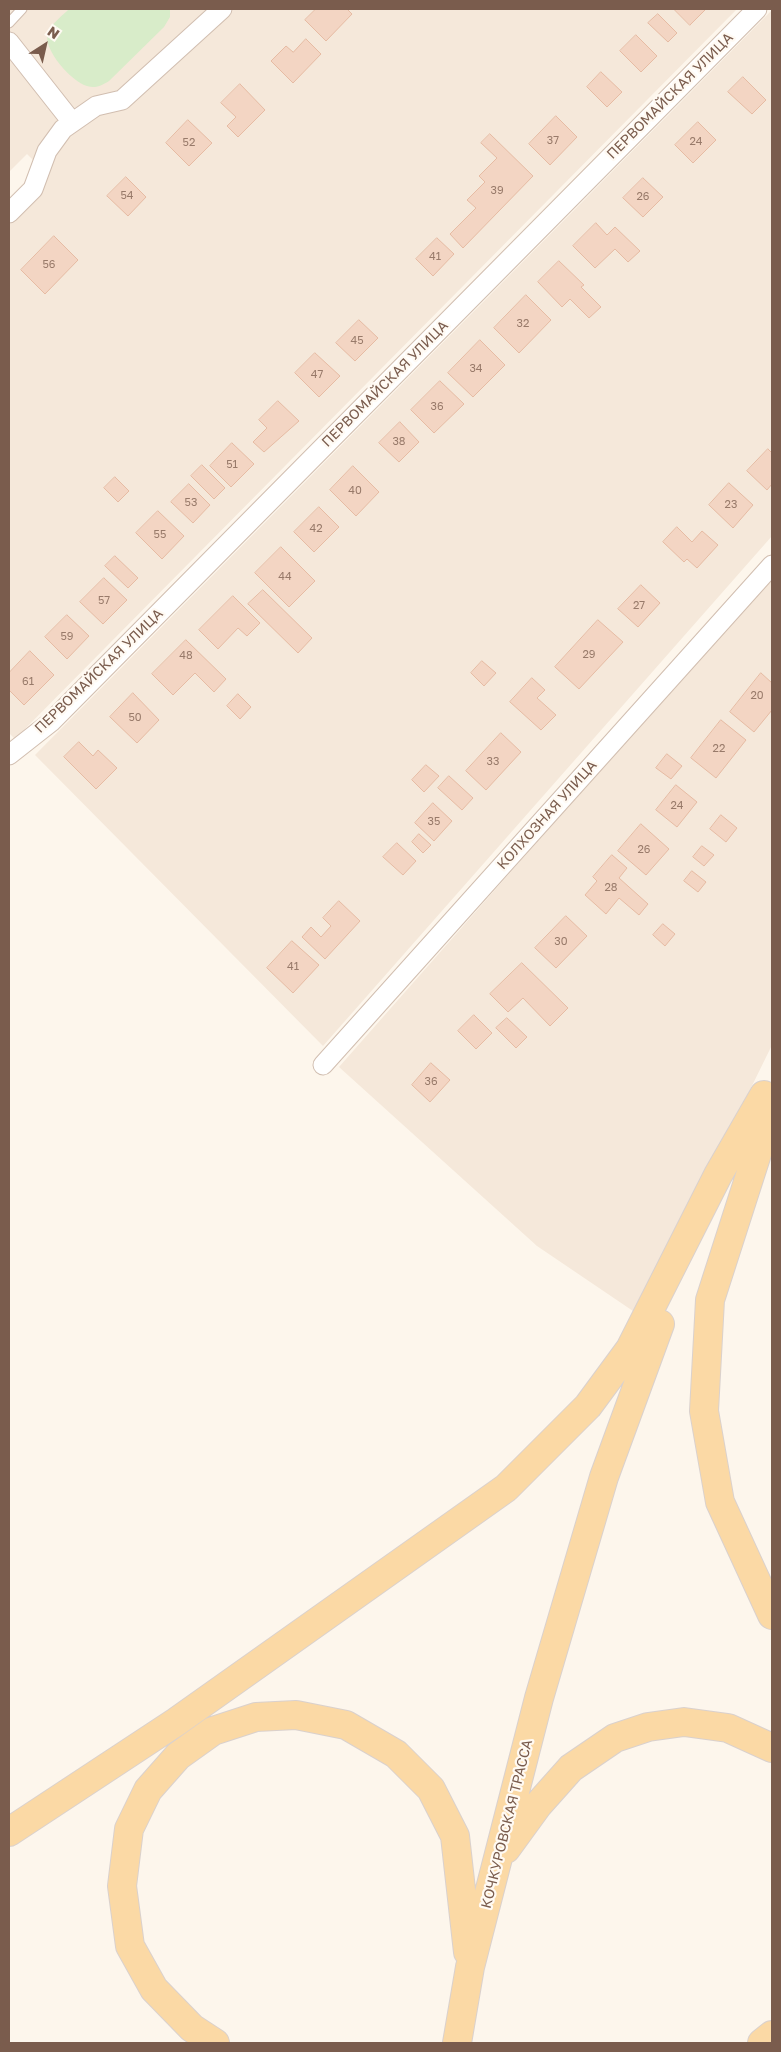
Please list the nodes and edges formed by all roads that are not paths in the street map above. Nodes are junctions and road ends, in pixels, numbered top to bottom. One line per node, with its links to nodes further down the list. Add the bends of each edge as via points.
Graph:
1 (22, 9): 4 (lane)
2 (222, 9): 6 (street, via 122,100 96,106)
3 (757, 9): 9 (street, ПЕРВОМАЙСКАЯ УЛИЦА, via 51,722)
4 (9, 23)
5 (9, 42): 6 (street)
6 (72, 122): 7 (street, via 47,151 32,189)
7 (9, 213)
8 (772, 565): 10 (street, КОЛХОЗНАЯ УЛИЦА)
9 (9, 754)
10 (323, 1065)
11 (770, 1094): 12 (main road, via 710,1300 704,1411 720,1502); 14 (main road, via 718,1175 630,1349 588,1406 506,1488 176,1722); 15 (main road, КОЧКУРОВСКАЯ ТРАССА, via 663,1316 604,1477 539,1698)
12 (772, 1615)
13 (772, 1748): 15 (main road, via 728,1728 684,1722 648,1727 615,1738 571,1768 538,1805)
14 (9, 1832)
15 (498, 1860): 16 (main road, КОЧКУРОВСКАЯ ТРАССА)
16 (470, 1967): 18 (main road, via 455,1836 432,1789 396,1754 346,1725 296,1715 256,1717 213,1731 178,1756 148,1790 129,1829 122,1886 130,1946 154,1989 192,2028); 19 (main road, КОЧКУРОВСКАЯ ТРАССА)
17 (772, 2035): 20 (main road)
18 (215, 2043)
19 (457, 2043)
20 (762, 2043)

